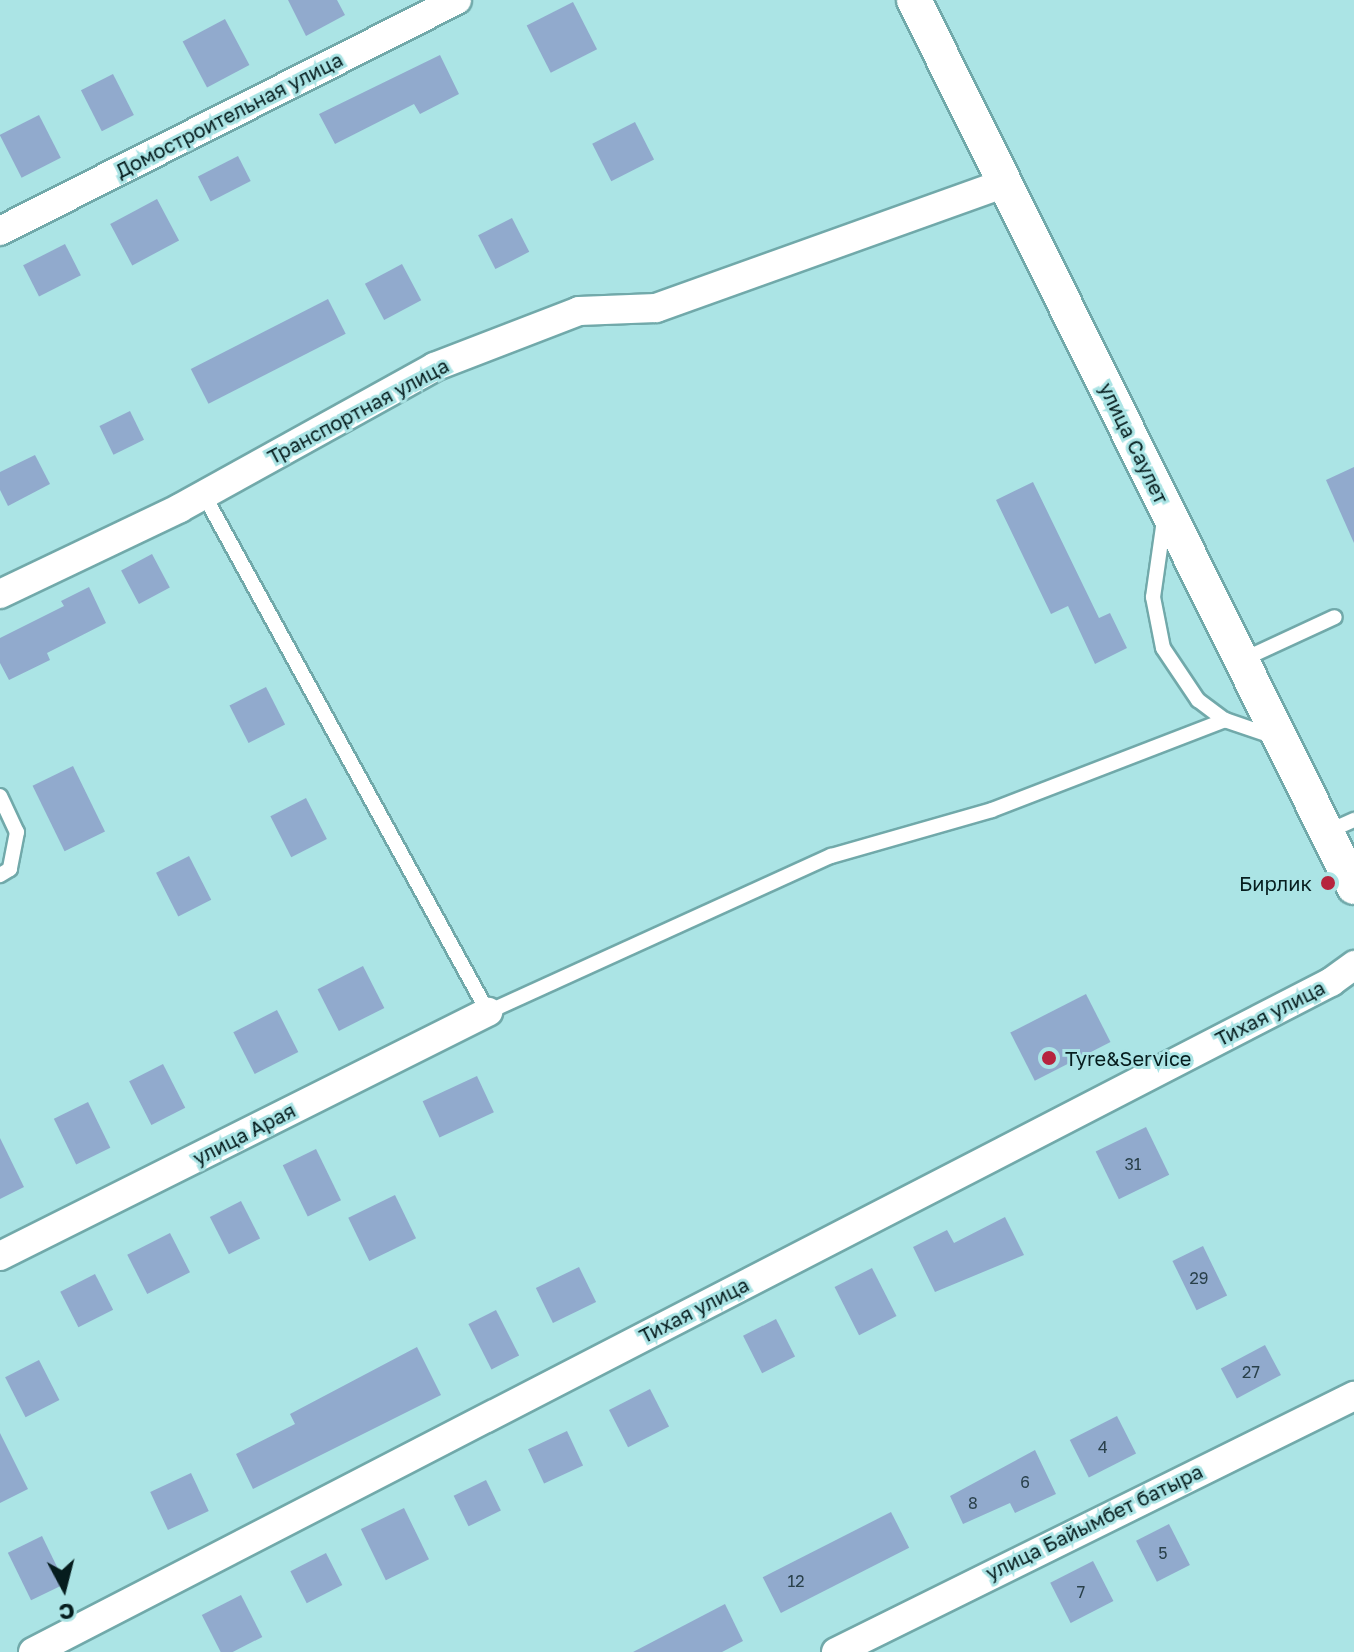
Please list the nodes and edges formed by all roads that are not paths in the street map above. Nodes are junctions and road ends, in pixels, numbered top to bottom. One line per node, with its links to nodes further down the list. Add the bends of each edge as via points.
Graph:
1 (457, 0): 4 (street, Домостроительная улица)
2 (914, 0): 3 (street, улица Саулет)
3 (1005, 183): 5 (street, Транспортная улица, via 656,308 579,311 463,356); 6 (street, улица Саулет)
4 (0, 231)
5 (204, 495): 7 (street, Транспортная улица); 17 (lane)
6 (1166, 508): 9 (street, улица Саулет); 10 (lane, via 1155,570 1155,622 1177,676)
7 (0, 594)
8 (1335, 617): 9 (lane)
9 (1241, 660): 11 (street, улица Саулет)
10 (1225, 720): 11 (lane); 17 (lane, via 992,810 831,856)
11 (1281, 739): 13 (street, улица Саулет)
12 (0, 796): 14 (lane, via 17,832 10,869)
13 (1340, 826): 15 (street, улица Саулет)
14 (0, 875)
15 (1354, 887)
16 (1354, 965): 20 (street, Тихая улица, via 1331,982)
17 (488, 1012): 18 (street, улица Арая)
18 (0, 1256)
19 (1354, 1396): 21 (street, улица Байымбет батыра)
20 (33, 1652)
21 (836, 1652)

